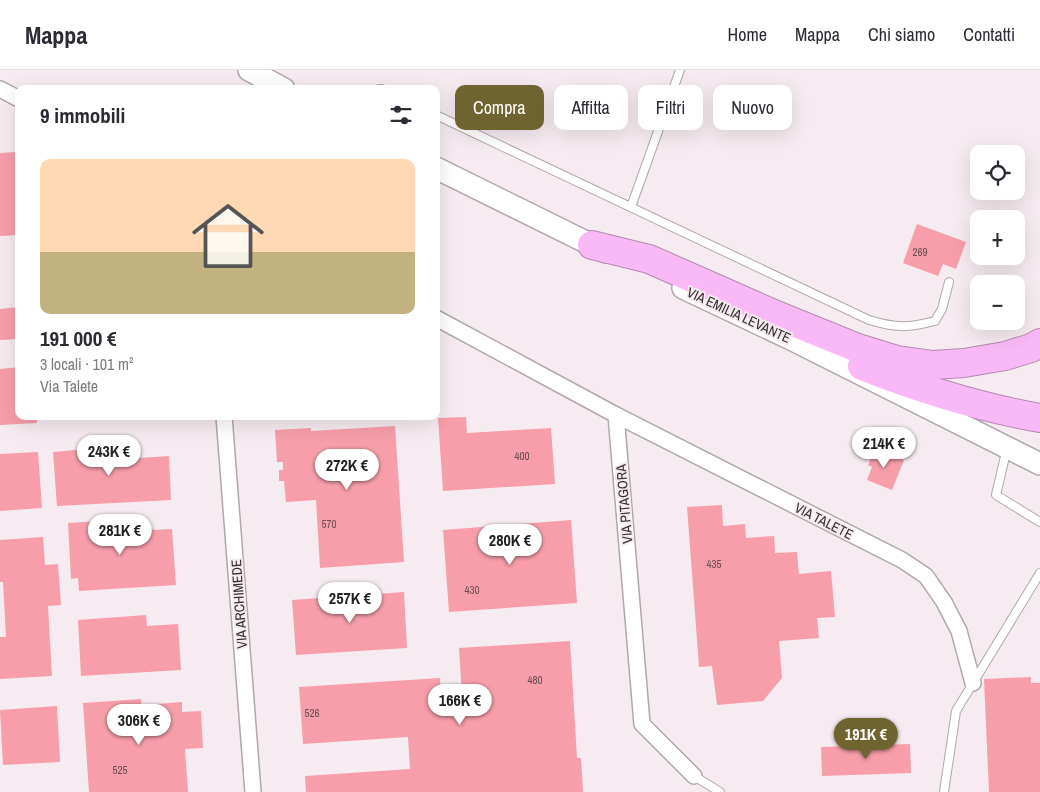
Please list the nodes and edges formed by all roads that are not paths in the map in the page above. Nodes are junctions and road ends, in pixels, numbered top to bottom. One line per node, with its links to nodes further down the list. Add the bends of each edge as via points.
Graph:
1 (249, 70): 3 (main road)
2 (680, 70): 8 (lane)
3 (277, 85)
4 (0, 89): 5 (street)
5 (15, 97)
6 (440, 117): 8 (lane)
7 (440, 170): 9 (main road, VIA EMILIA LEVANTE)
8 (631, 207): 10 (lane, via 869,320 892,326 915,326 935,321 942,309)
9 (592, 245): 12 (main road, VIA EMILIA LEVANTE); 13 (highway, via 649,259 776,315 897,360 933,365 964,363 1005,356)
10 (949, 282)
11 (440, 320): 14 (street)
12 (795, 341): 15 (highway, via 908,384); 17 (main road, VIA EMILIA LEVANTE)
13 (1040, 343)
14 (616, 415): 21 (street, VIA TALETE, via 902,560 926,576 959,631); 22 (street, VIA PITAGORA, via 642,724)
15 (1040, 418)
16 (224, 420): 23 (street, VIA ARCHIMEDE)
17 (1007, 446): 18 (main road, VIA EMILIA LEVANTE); 19 (lane, via 996,494)
18 (1040, 464)
19 (1040, 522)
20 (1040, 573): 21 (lane)
21 (973, 683): 25 (lane, via 956,710)
22 (694, 776): 24 (lane)
23 (253, 792)
24 (720, 792)
25 (944, 792)

